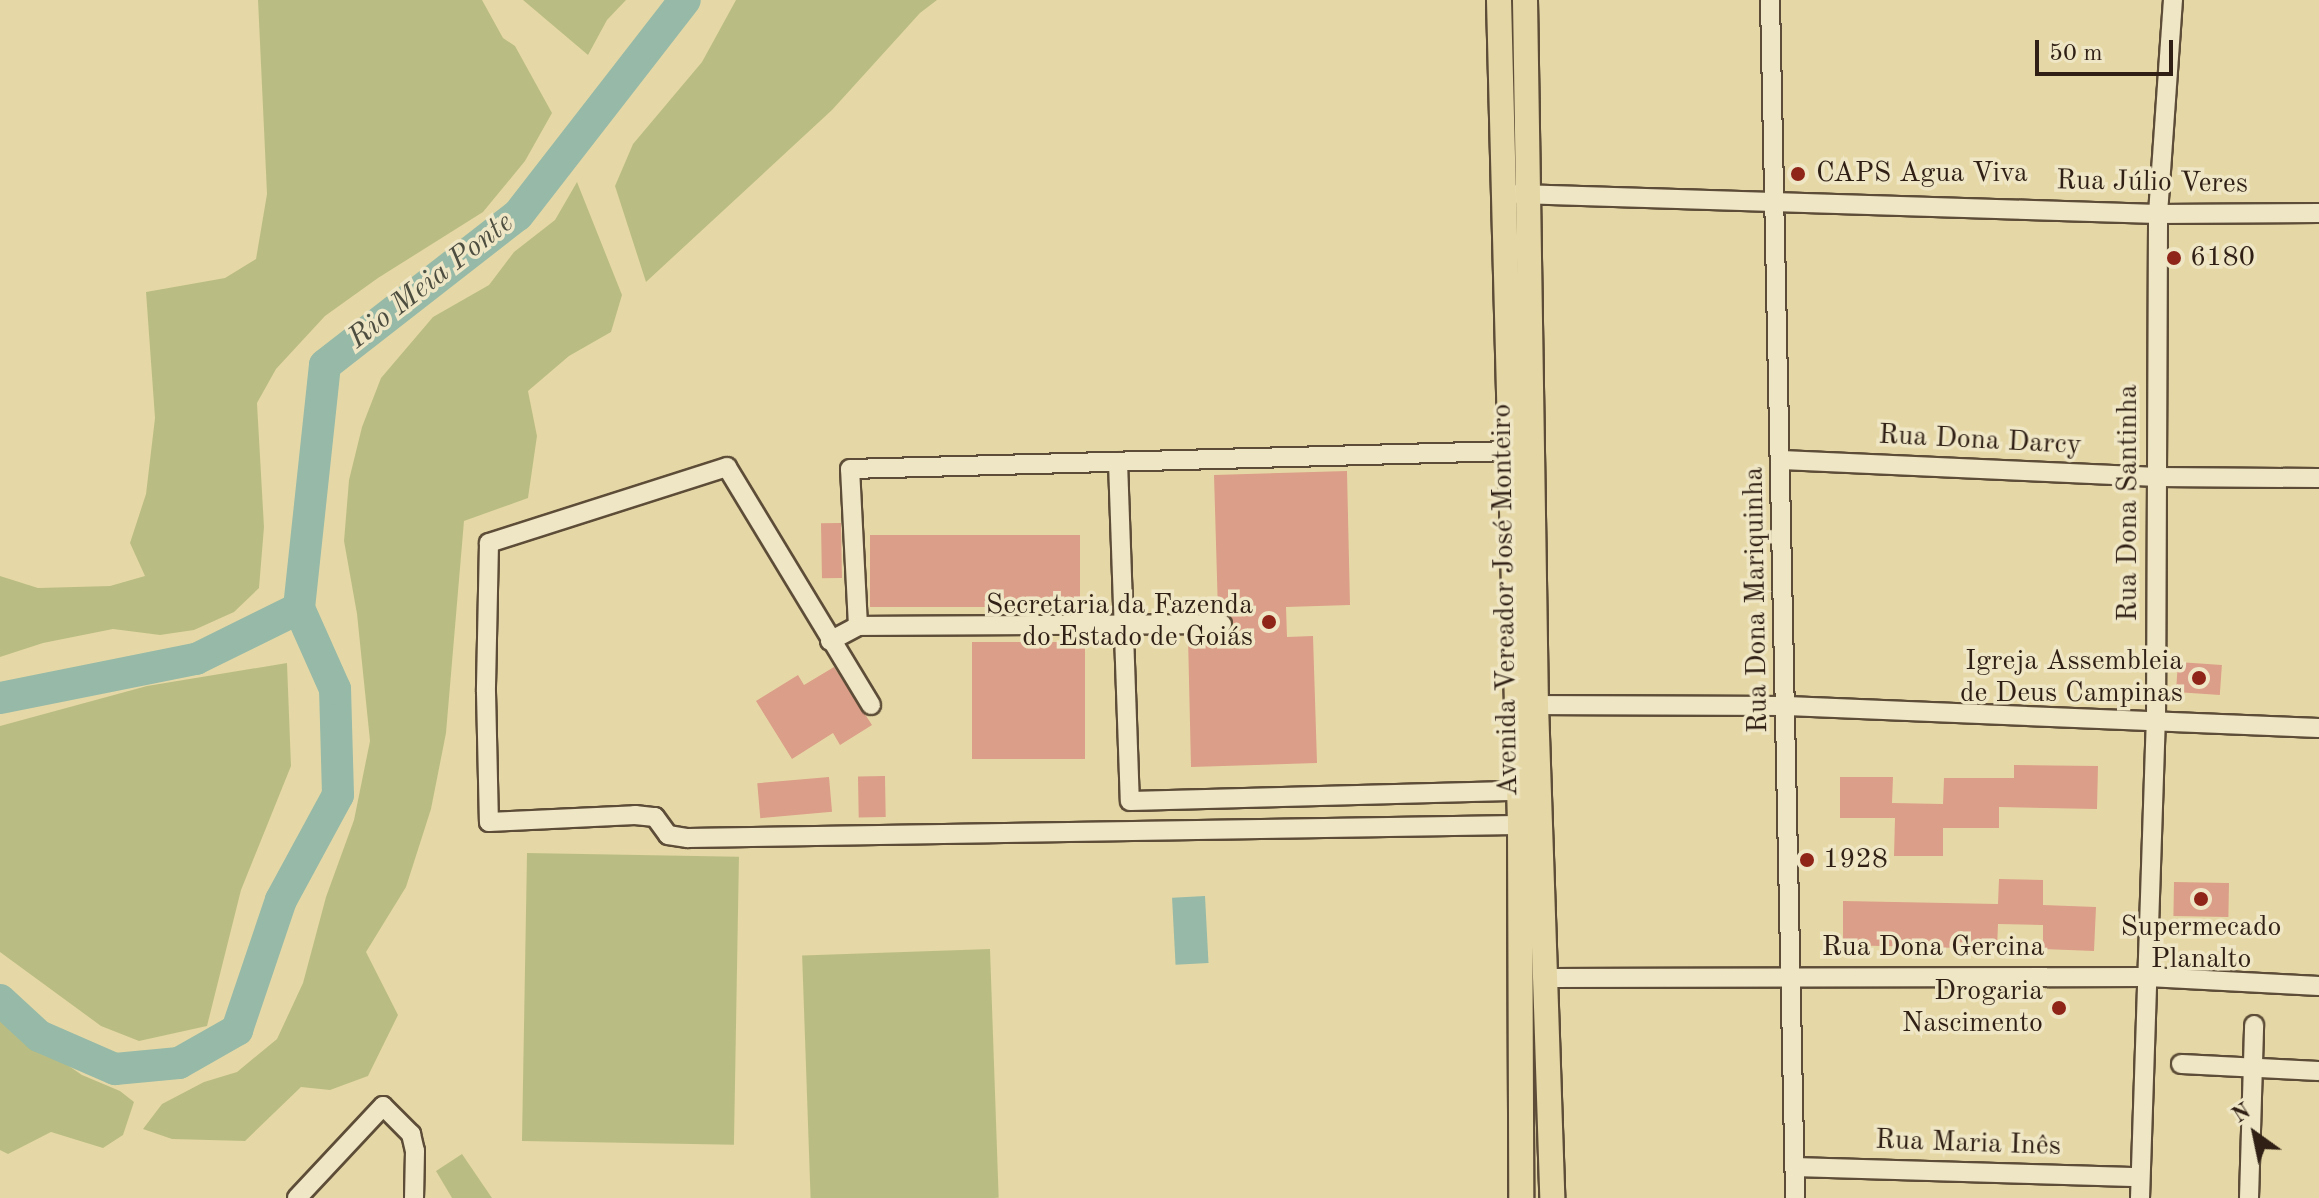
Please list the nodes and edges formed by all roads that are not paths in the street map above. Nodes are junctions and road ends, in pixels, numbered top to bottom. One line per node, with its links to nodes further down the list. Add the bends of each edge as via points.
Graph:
1 (1499, 0): 5 (main road, Avenida Vereador José Monteiro)
2 (1525, 0): 5 (main road, Avenida Vereador José Monteiro)
3 (1770, 0): 6 (street, Rua Dona Mariquinha)
4 (2173, 0): 8 (street, Rua Dona Santinha)
5 (1517, 194): 6 (street, Rua Júlio Veres); 9 (main road, Avenida Vereador José Monteiro); 19 (main road, Avenida Vereador José Monteiro)
6 (1776, 200): 8 (street, Rua Júlio Veres); 10 (street, Rua Dona Mariquinha)
7 (2319, 213): 8 (street, Rua Júlio Veres)
8 (2158, 214): 12 (street, Rua Dona Santinha)
9 (1511, 451): 11 (street); 19 (main road, Avenida Vereador José Monteiro)
10 (1782, 460): 12 (street, Rua Dona Darcy); 20 (street, Rua Dona Mariquinha)
11 (1118, 462): 14 (street); 16 (street, via 850,469)
12 (2158, 477): 13 (street, Rua Dona Darcy); 21 (street, Rua Dona Santinha)
13 (2319, 478)
14 (1124, 624): 15 (street); 16 (street); 23 (street, via 1130,801)
15 (1222, 624)
16 (858, 626): 17 (street)
17 (830, 641): 18 (street); 24 (street, via 727,467 489,543 489,822 635,815 655,817 668,835 688,838)
18 (871, 705)
19 (1527, 705): 20 (street); 23 (main road, Avenida Vereador José Monteiro); 27 (main road, Avenida Vereador José Monteiro)
20 (1787, 706): 21 (street); 25 (street, Rua Dona Mariquinha)
21 (2156, 722): 22 (street); 26 (street, Rua Dona Santinha)
22 (2319, 728)
23 (1519, 791): 24 (main road, Avenida Vereador José Monteiro)
24 (1520, 825): 37 (main road, Avenida Vereador José Monteiro)
25 (1792, 975): 26 (street, Rua Dona Gercina); 27 (street, Rua Dona Gercina); 33 (street, Rua Dona Mariquinha)
26 (2148, 977): 28 (street, Rua Dona Gercina); 34 (street, Rua Dona Santinha)
27 (1546, 978): 38 (main road, Avenida Vereador José Monteiro)
28 (2319, 986)
29 (2254, 1025): 31 (street)
30 (2181, 1064): 31 (street)
31 (2253, 1068): 32 (street); 41 (street)
32 (2319, 1071)
33 (1795, 1167): 34 (street, Rua Maria Inês); 39 (street, Rua Dona Mariquinha)
34 (2140, 1177): 40 (street, Rua Dona Santinha)
35 (297, 1198): 36 (street, via 383,1106 411,1134)
36 (414, 1198)
37 (1521, 1198)
38 (1552, 1198)
39 (1795, 1198)
40 (2140, 1198)
41 (2249, 1198)

